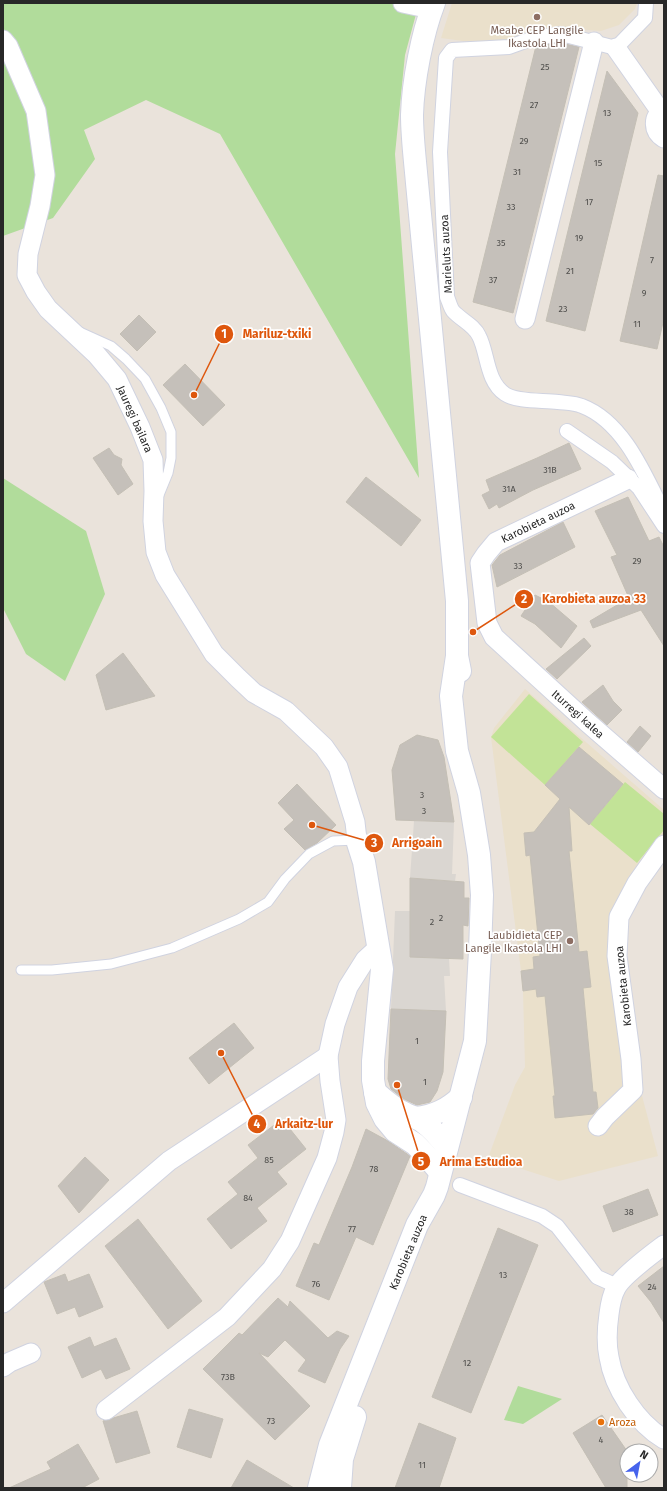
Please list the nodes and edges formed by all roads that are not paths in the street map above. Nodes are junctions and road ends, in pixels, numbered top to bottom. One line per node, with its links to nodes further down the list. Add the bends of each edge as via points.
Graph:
1 (403, 3): 3 (street)
2 (646, 3): 6 (street, via 645,18)
3 (433, 6): 24 (main road, via 417,74 412,115 457,601 457,656 470,765 469,793 479,855 482,895 475,1041)
4 (3, 40): 10 (street, Jauregi bailara, via 8,46 36,111 45,175 28,254 28,275 36,292)
5 (594, 42): 6 (street, Marieluts auzoa); 9 (street); 14 (street, Marieluts auzoa, via 561,34 534,38 509,47 452,50 446,58 440,152 447,297 452,310 476,329 489,370 504,393 515,398 582,405 605,419 618,432 644,472)
6 (616, 48): 7 (street)
7 (662, 111): 8 (street, via 655,121 655,126)
8 (664, 138)
9 (525, 319)
10 (64, 326): 13 (street, Jauregi bailara, via 96,354 117,379 153,460); 13 (lane, via 112,346 145,379 161,408 171,432 171,458 168,473)
11 (567, 431): 12 (street, via 612,462)
12 (628, 479): 15 (street, via 639,488); 16 (street, Karobieta auzoa, via 496,542 480,563 487,623)
13 (154, 505): 18 (street, Jauregi bailara, via 156,552 166,575 214,654 254,693 286,711 324,747 338,767 355,822)
14 (664, 512)
15 (664, 526)
16 (494, 637): 17 (street, Iturregi kalea)
17 (664, 789)
18 (357, 840): 20 (main road, via 364,862); 21 (lane, via 333,841 309,854 285,879 268,902 240,919 172,948 111,964 52,970)
19 (664, 845): 26 (street, Karobieta auzoa, via 636,883 619,917 618,956 633,1090)
20 (378, 948): 22 (street, via 366,960 348,987 334,1024); 23 (main road, via 382,969 373,1062)
21 (21, 970)
22 (328, 1056): 33 (street, via 169,1161); 38 (street, via 336,1120 334,1132 327,1158 290,1241 272,1269 226,1317)
23 (375, 1092): 25 (main road, via 388,1104); 28 (main road, via 385,1119 395,1131 415,1144)
24 (461, 1097): 25 (main road, via 449,1107); 27 (main road)
25 (416, 1118): 27 (main road, via 433,1130)
26 (598, 1126)
27 (447, 1147): 28 (main road)
28 (440, 1172): 30 (main road)
29 (460, 1185): 32 (street, via 542,1216 557,1226 597,1277)
30 (434, 1195): 40 (main road, Karobieta auzoa, via 417,1225 330,1446); 41 (main road, Karobieta auzoa, via 431,1228 353,1423 342,1459)
31 (664, 1245): 32 (street)
32 (616, 1286): 39 (street, via 607,1328 609,1358 616,1380 632,1410)
33 (3, 1303)
34 (3, 1307): 35 (street)
35 (3, 1312)
36 (31, 1354): 37 (street)
37 (3, 1367)
38 (106, 1410)
39 (664, 1439)
40 (319, 1488)
41 (340, 1488)

